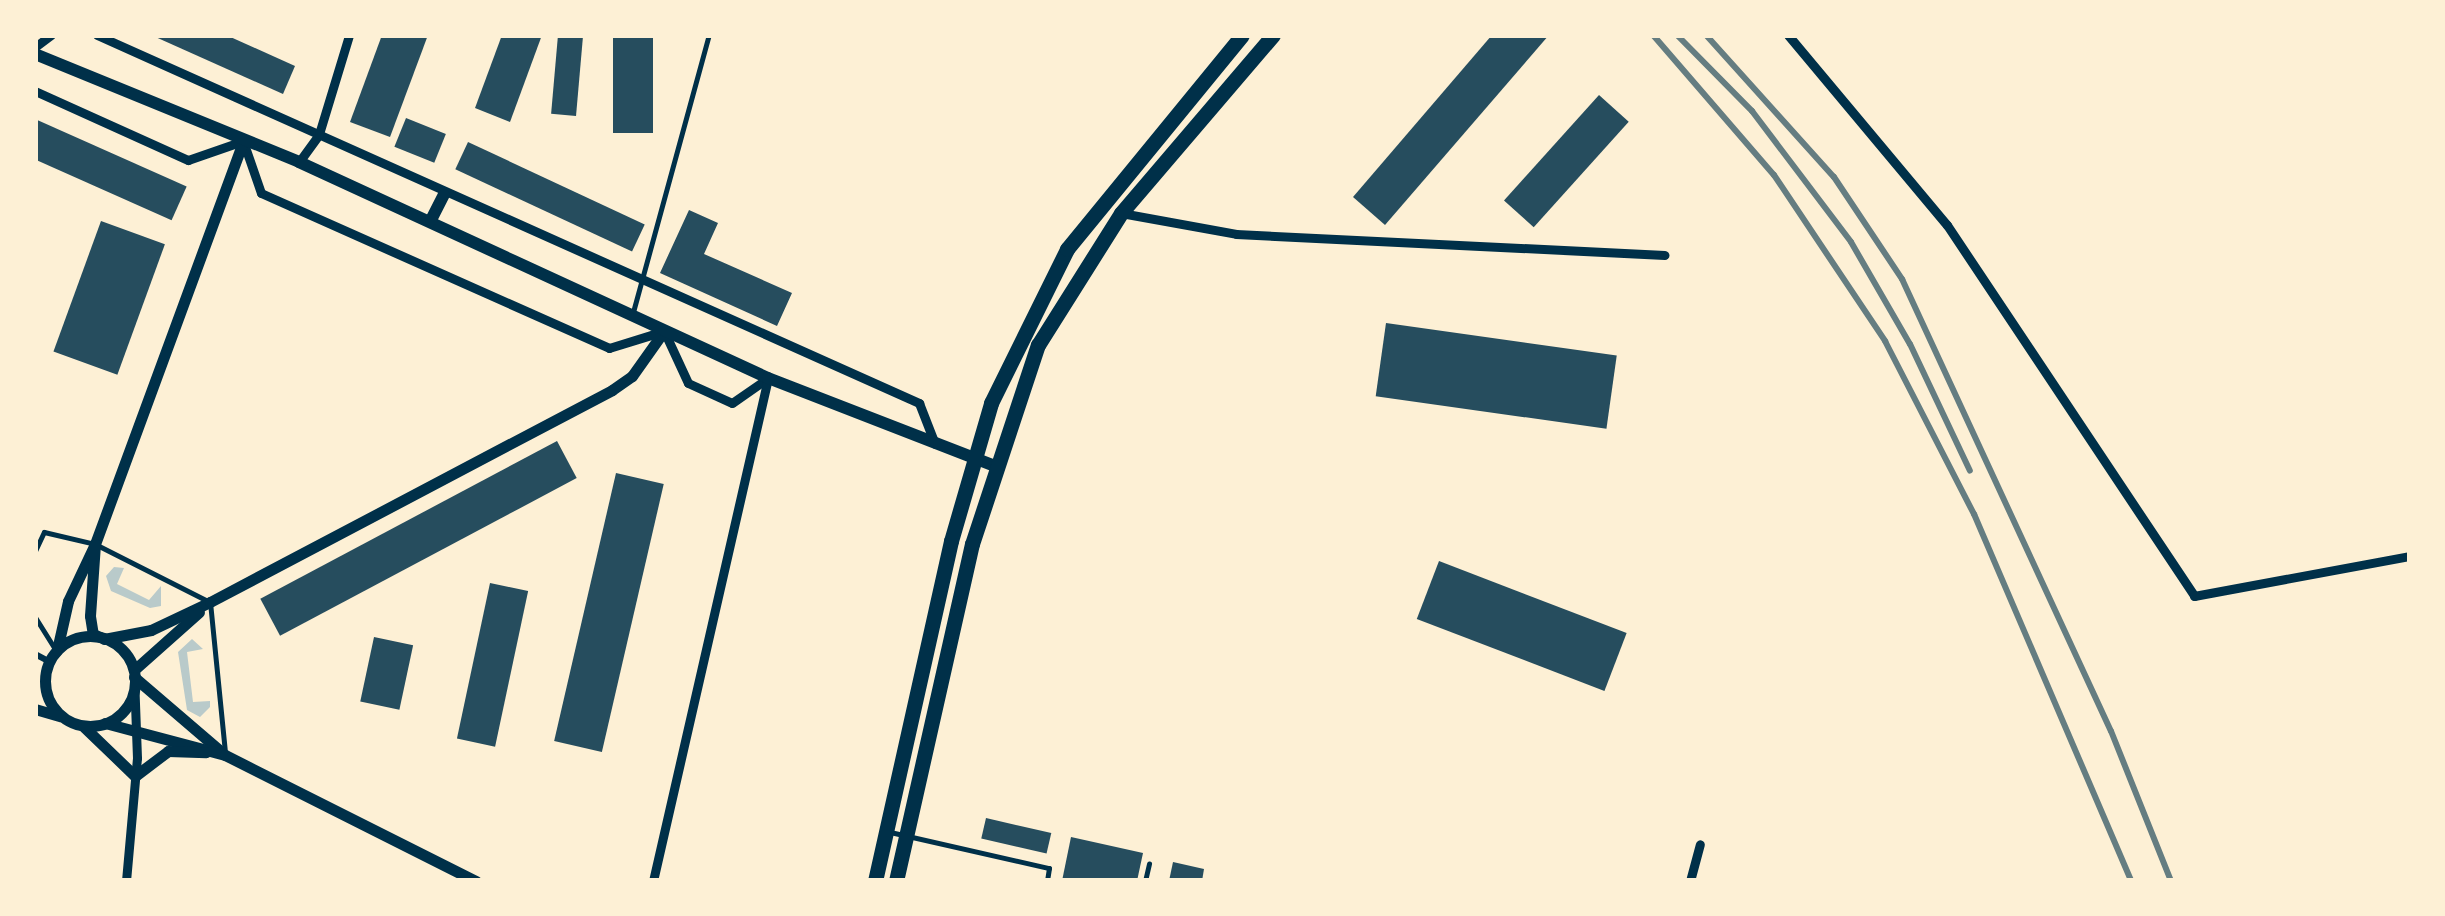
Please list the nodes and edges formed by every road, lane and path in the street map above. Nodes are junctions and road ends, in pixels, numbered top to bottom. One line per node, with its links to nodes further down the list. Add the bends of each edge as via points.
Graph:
1 (51, 35): 8 (street)
2 (97, 35): 10 (street)
3 (349, 35): 10 (street)
4 (709, 35): 17 (lane)
5 (1242, 35): 22 (highway, via 1067,249 1013,352)
6 (1273, 35): 14 (highway)
7 (1788, 35): 26 (street, via 1957,239 2194,596)
8 (35, 50): 11 (main road)
9 (35, 92): 11 (street, via 188,160)
10 (319, 134): 12 (street); 13 (street)
11 (243, 141): 12 (main road); 19 (street, via 262,192 279,200 610,348); 24 (street)
12 (299, 162): 15 (main road)
13 (444, 195): 15 (main road); 17 (street)
14 (1120, 213): 16 (street, via 1236,234); 23 (highway, via 1038,345)
15 (431, 220): 18 (main road)
16 (1664, 255)
17 (640, 280): 18 (lane); 21 (street, via 919,403)
18 (632, 315): 19 (main road)
19 (664, 330): 20 (main road); 20 (street, via 688,383 703,390 732,403); 27 (street, via 632,376 612,390)
20 (768, 378): 21 (main road); 46 (street)
21 (936, 446): 22 (main road)
22 (972, 459): 23 (main road); 40 (highway)
23 (994, 466): 41 (highway)
24 (95, 544): 25 (lane, via 44,532); 27 (lane); 29 (street, via 90,616 93,634); 31 (street)
25 (35, 551)
26 (2410, 556)
27 (210, 602): 29 (street, via 151,630); 32 (street); 38 (lane)
28 (35, 617): 31 (lane)
29 (104, 639): 31 (street, via 83,637); 32 (street, via 121,650)
30 (35, 654): 31 (street)
31 (47, 666): 34 (street, via 50,701)
32 (134, 674): 35 (street, via 128,706); 37 (street); 38 (street)
33 (35, 709): 34 (street)
34 (62, 716): 36 (street)
35 (105, 724): 36 (street); 37 (street)
36 (82, 726): 39 (street)
37 (137, 730): 38 (street); 39 (street)
38 (226, 755): 39 (street, via 168,751); 45 (street)
39 (135, 776): 44 (street)
40 (887, 831): 41 (lane); 47 (highway)
41 (906, 836): 48 (highway); 49 (lane, via 1049,868)
42 (1700, 844): 51 (street)
43 (1149, 864): 50 (lane)
44 (126, 881)
45 (476, 881)
46 (653, 881)
47 (876, 881)
48 (896, 881)
49 (1046, 881)
50 (1145, 881)
51 (1690, 881)

